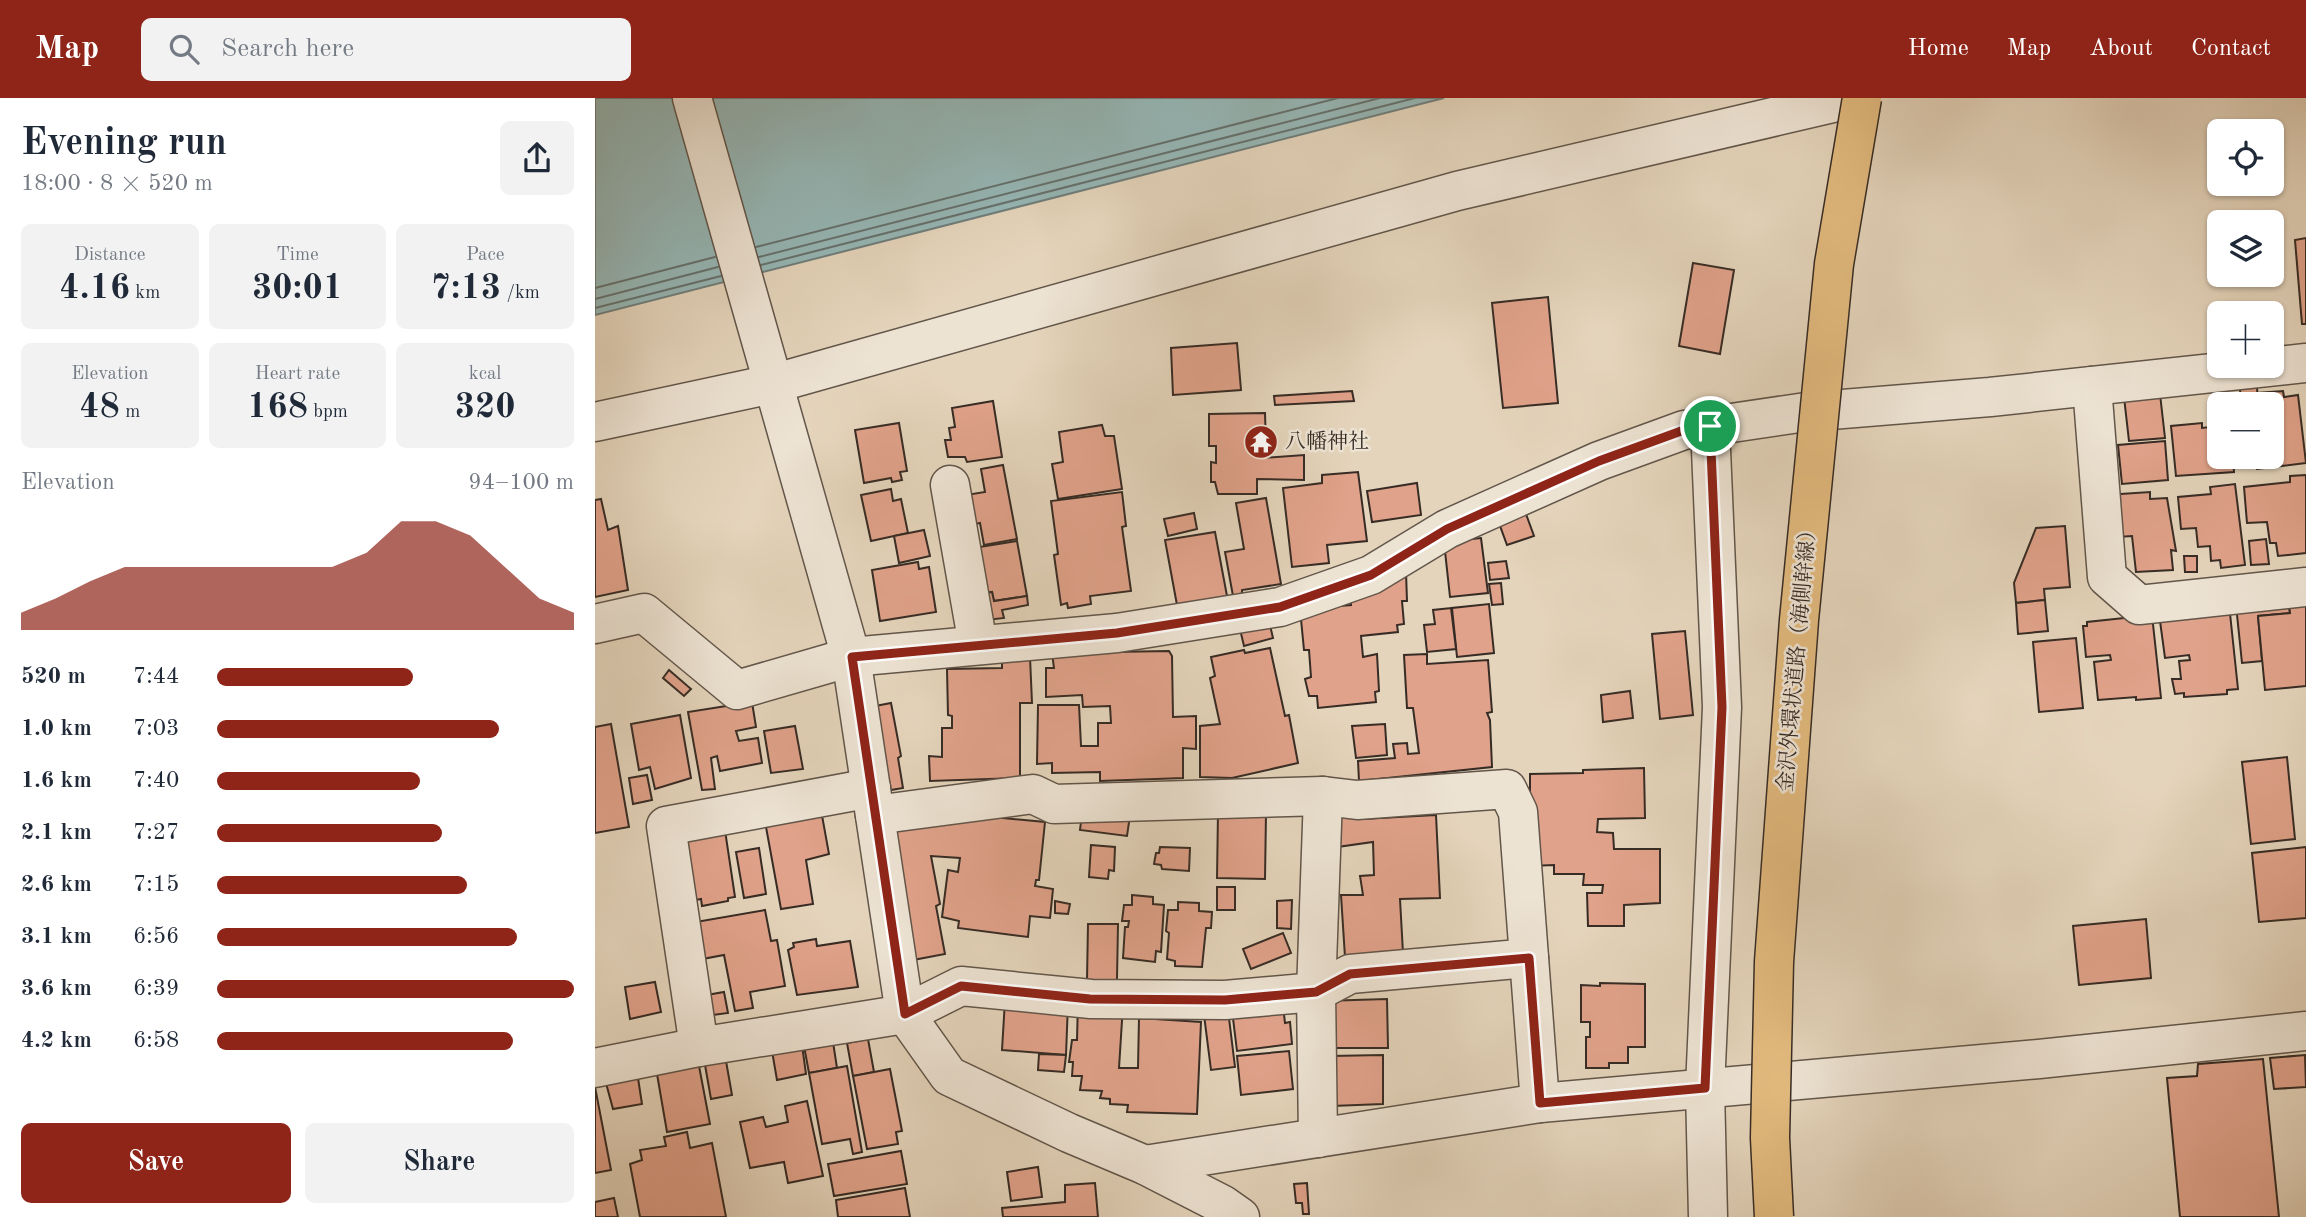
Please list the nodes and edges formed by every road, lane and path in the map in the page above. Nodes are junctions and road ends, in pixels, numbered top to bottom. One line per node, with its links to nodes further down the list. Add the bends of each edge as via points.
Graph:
1 (692, 98): 5 (street)
2 (1854, 98): 5 (street, via 1457,191)
3 (1862, 98): 28 (main road, 金沢外環状道路（海側幹線）, bridge, via 1835,264 1799,620 1773,962 1770,1138)
4 (2306, 363): 6 (street)
5 (772, 384): 7 (street); 13 (street)
6 (2092, 386): 8 (street, via 1806,412); 10 (street, via 2107,578 2139,605)
7 (595, 422)
8 (1710, 426): 12 (street, via 1684,430 1599,461 1447,529 1371,575 1280,607 1117,633); 22 (street, via 1722,707)
9 (950, 485): 12 (street)
10 (2306, 587)
11 (595, 624): 13 (street, via 644,613 737,690)
12 (978, 645): 13 (street)
13 (852, 657): 15 (street)
14 (1323, 796): 15 (street, via 1054,804 1033,794); 16 (street, via 1357,800 1507,789 1518,812); 17 (street)
15 (873, 801): 18 (street); 20 (street, via 666,826)
16 (1529, 958): 17 (street, via 1350,974); 23 (street)
17 (1316, 992): 18 (street, via 1225,1000 1090,999 961,986); 24 (street)
18 (905, 1014): 20 (street); 25 (street, via 950,1076)
19 (2306, 1031): 22 (street)
20 (699, 1047): 21 (street)
21 (595, 1068)
22 (1705, 1088): 23 (street); 27 (street)
23 (1540, 1103): 24 (street)
24 (1318, 1138): 25 (street)
25 (1145, 1165): 26 (street)
26 (1240, 1217)
27 (1708, 1217)
28 (1774, 1217)

